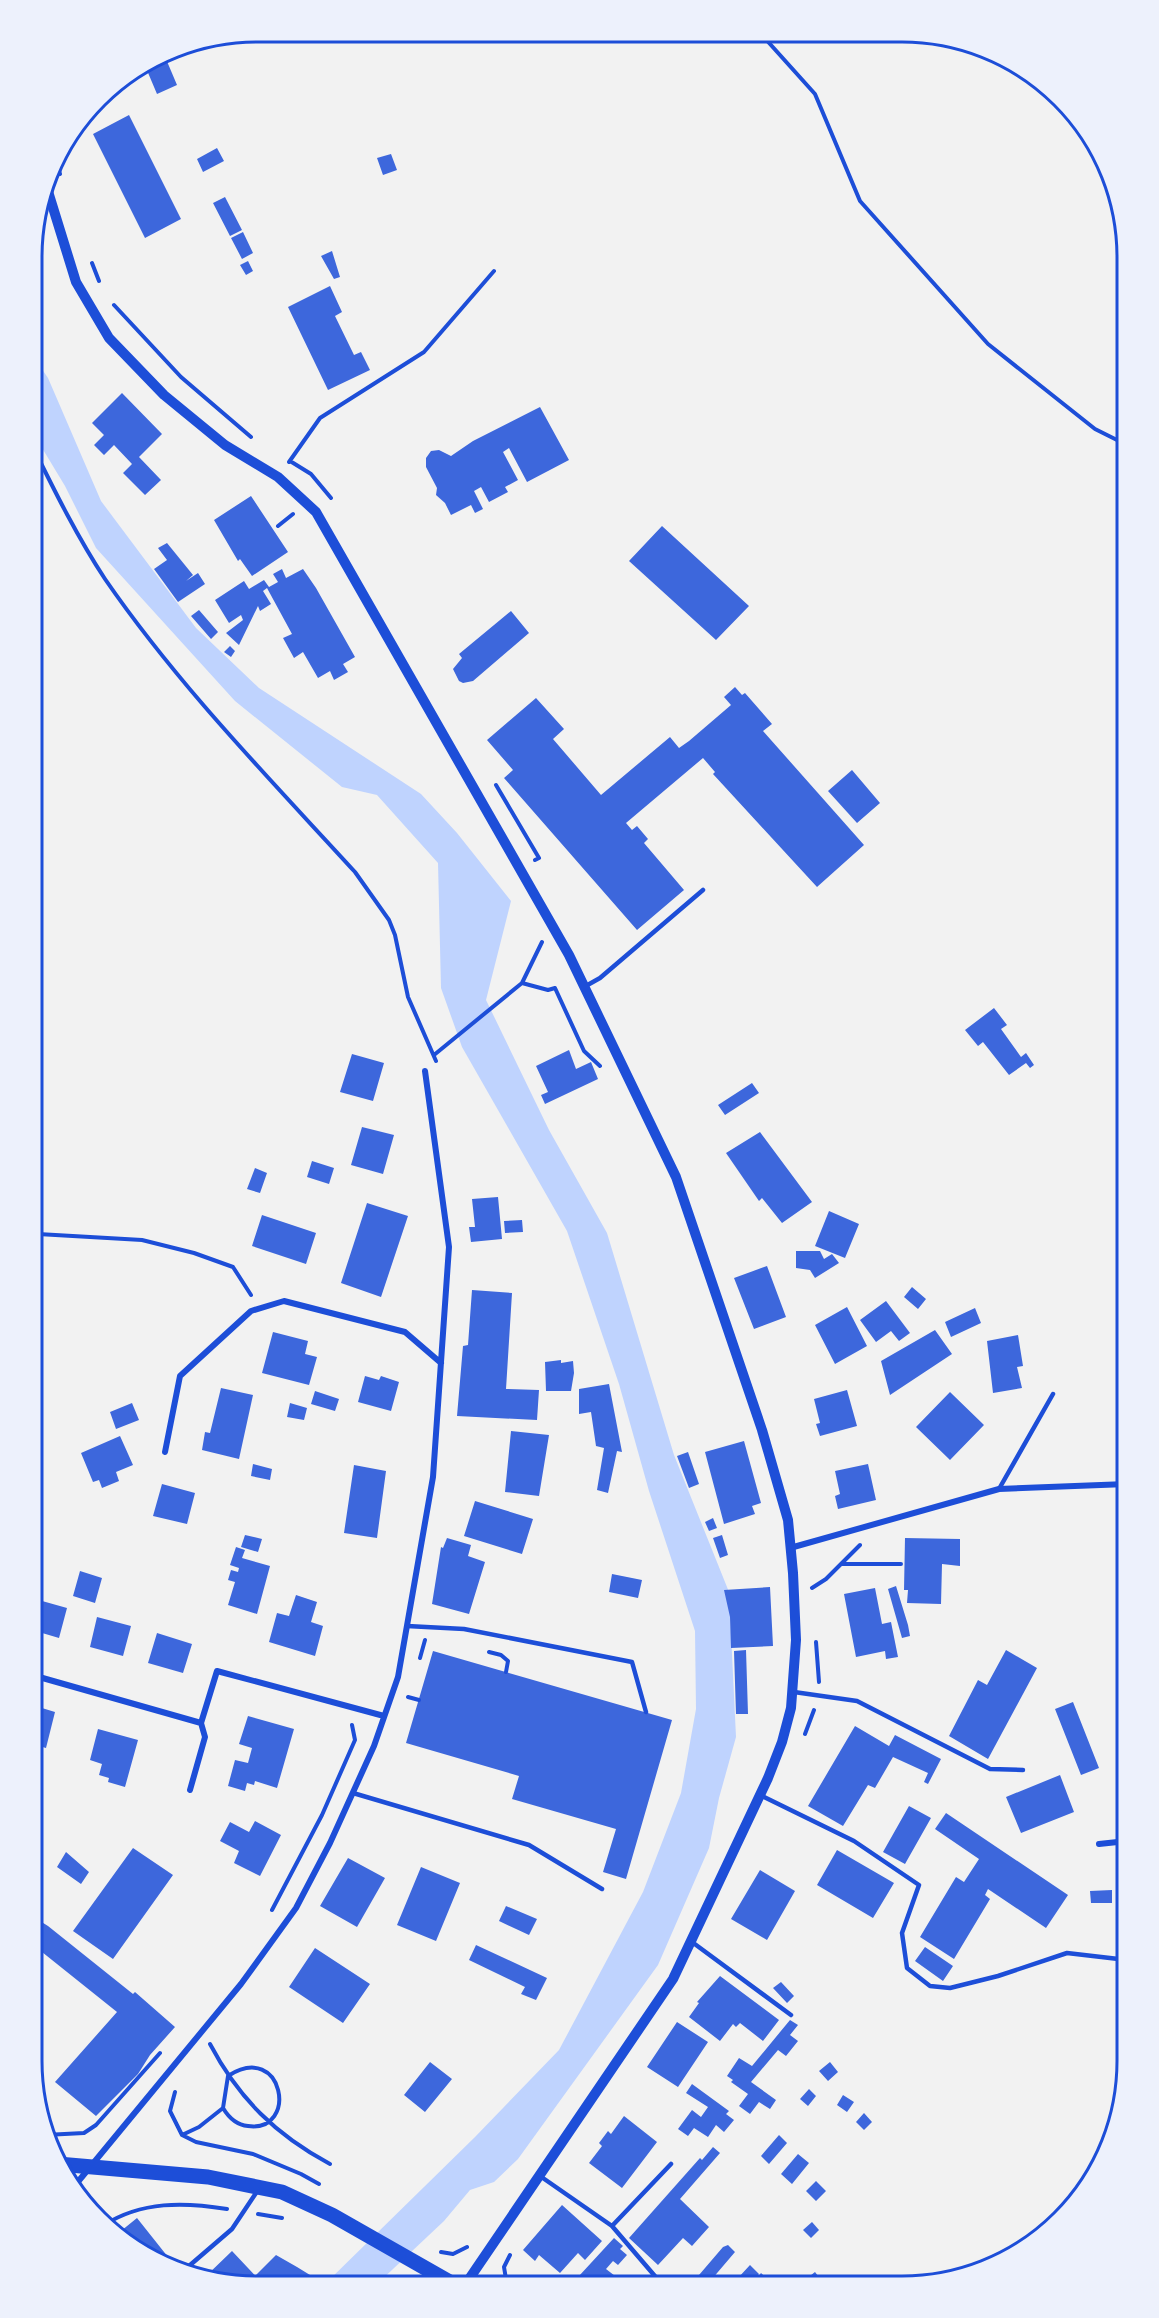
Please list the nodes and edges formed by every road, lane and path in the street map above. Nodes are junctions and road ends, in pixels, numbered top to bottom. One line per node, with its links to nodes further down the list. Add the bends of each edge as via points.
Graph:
1 (768, 42): 4 (path, via 814,94 860,201 988,344 1095,429)
2 (50, 198): 6 (street, via 76,282 109,338 164,395 225,445)
3 (494, 271): 6 (path, via 424,352 320,418)
4 (1117, 440)
5 (42, 466): 11 (path, via 105,578 168,662 355,872 377,903 394,935 408,997 435,1053)
6 (278, 477): 12 (street, via 316,512)
7 (293, 514): 8 (path)
8 (278, 526)
9 (703, 890): 12 (lane, via 600,978)
10 (542, 941): 11 (path)
11 (522, 983): 13 (path, via 548,990 555,988 584,1051 601,1066)
12 (584, 987): 13 (street)
13 (617, 1059): 23 (street, via 676,1177 762,1430 788,1520)
14 (425, 1071): 17 (street, via 448,1247)
15 (42, 1234): 16 (path, via 142,1240 194,1253 233,1267)
16 (259, 1308): 17 (street, via 284,1301 405,1332); 19 (street, via 180,1376)
17 (441, 1363): 27 (street, via 432,1477)
18 (1053, 1394): 21 (lane)
19 (165, 1452)
20 (1117, 1484): 21 (street)
21 (999, 1489): 23 (street)
22 (863, 1542): 24 (path)
23 (790, 1548): 33 (street, via 796,1640)
24 (842, 1564): 25 (path); 26 (path)
25 (901, 1564)
26 (811, 1588)
27 (406, 1626): 36 (lane, via 464,1629 632,1662); 37 (street, via 398,1677)
28 (430, 1647): 30 (path)
29 (478, 1649): 31 (path, via 501,1655 508,1661)
30 (423, 1651)
31 (506, 1672)
32 (42, 1678): 39 (street)
33 (792, 1692): 40 (lane, via 857,1701 990,1769); 43 (street, via 782,1742)
34 (407, 1696): 35 (path)
35 (418, 1700)
36 (646, 1712)
37 (384, 1716): 39 (street, via 217,1671); 42 (street)
38 (349, 1722): 47 (path, via 355,1740 322,1815)
39 (201, 1723): 41 (street, via 205,1737)
40 (1023, 1770)
41 (190, 1790)
42 (353, 1792): 46 (lane, via 529,1845); 63 (street, via 296,1908 241,1984)
43 (760, 1795): 48 (street); 49 (lane, via 854,1841 919,1885 902,1933 907,1968 930,1986 950,1988 998,1977 1067,1953)
44 (1117, 1842): 45 (street)
45 (1099, 1844)
46 (602, 1889)
47 (266, 1921)
48 (691, 1941): 50 (lane); 64 (street, via 673,1979)
49 (1117, 1959)
50 (791, 2015)
51 (210, 2044): 53 (path)
52 (166, 2046): 56 (path, via 96,2125 84,2133)
53 (228, 2076): 54 (path); 55 (path); 55 (path, via 250,2067 273,2077 281,2100)
54 (224, 2108): 55 (path, via 242,2125 251,2127); 57 (path)
55 (268, 2122): 61 (path, via 301,2148)
56 (55, 2135)
57 (182, 2135)
58 (196, 2142): 59 (path)
59 (236, 2150)
60 (69, 2164): 63 (main road)
61 (330, 2164)
62 (671, 2164): 70 (lane)
63 (92, 2165): 65 (street); 66 (main road, via 208,2176)
64 (540, 2176): 70 (lane); 76 (street)
65 (79, 2181)
66 (260, 2188): 67 (lane); 75 (main road, via 292,2196 332,2215)
67 (244, 2211): 68 (path); 69 (path, via 164,2204 143,2207); 74 (lane, via 232,2229)
68 (282, 2218)
69 (112, 2220)
70 (612, 2226): 78 (lane)
71 (470, 2244): 72 (path, via 453,2254)
72 (436, 2252)
73 (512, 2252): 77 (path, via 504,2267)
74 (190, 2265)
75 (440, 2276)
76 (471, 2276)
77 (506, 2276)
78 (655, 2276)

